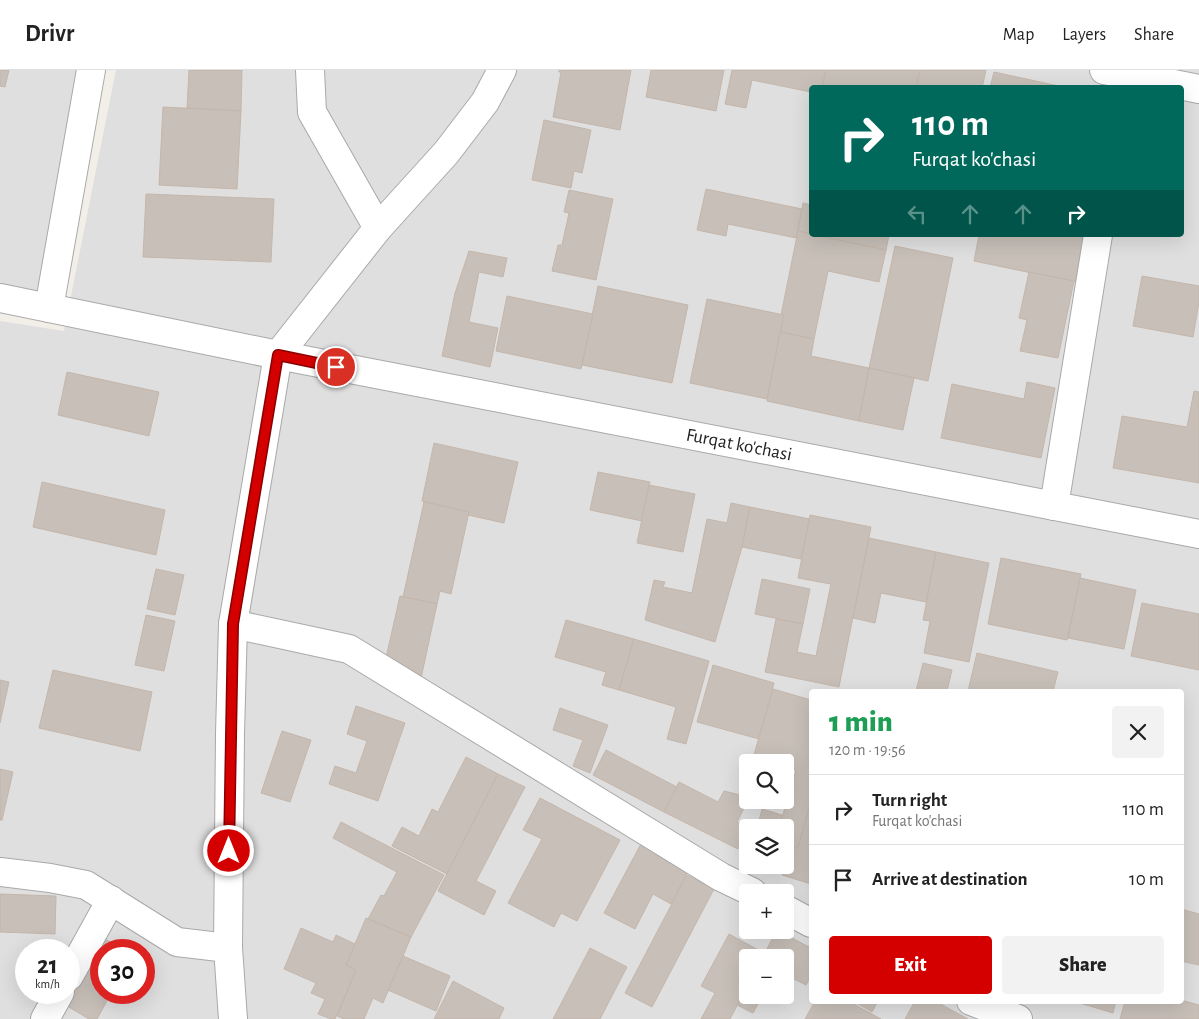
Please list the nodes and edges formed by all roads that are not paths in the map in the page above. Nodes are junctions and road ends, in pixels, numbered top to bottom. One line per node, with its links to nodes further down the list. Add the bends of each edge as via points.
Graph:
1 (91, 70): 11 (street)
2 (310, 70): 8 (street, via 312,112)
3 (502, 70): 8 (street, via 485,102 446,153)
4 (1117, 77): 5 (street)
5 (1172, 85)
6 (1184, 87): 7 (street)
7 (1199, 89)
8 (378, 228): 12 (street)
9 (1098, 237): 13 (street)
10 (0, 298): 11 (street, Furqat ko'chasi)
11 (49, 308): 12 (street, Furqat ko'chasi)
12 (278, 355): 13 (street, Furqat ko'chasi); 15 (street)
13 (1054, 506): 14 (street, Furqat ko'chasi)
14 (1199, 534)
15 (233, 624): 17 (street, via 349,649); 21 (street)
16 (0, 872): 18 (street, via 86,885)
17 (739, 885)
18 (111, 900): 21 (street, via 177,942); 22 (street)
19 (794, 914): 20 (street)
20 (809, 922)
21 (228, 948): 26 (street)
22 (80, 956)
23 (53, 1004): 25 (street)
24 (980, 1004): 27 (street)
25 (45, 1019)
26 (233, 1019)
27 (1018, 1019)

